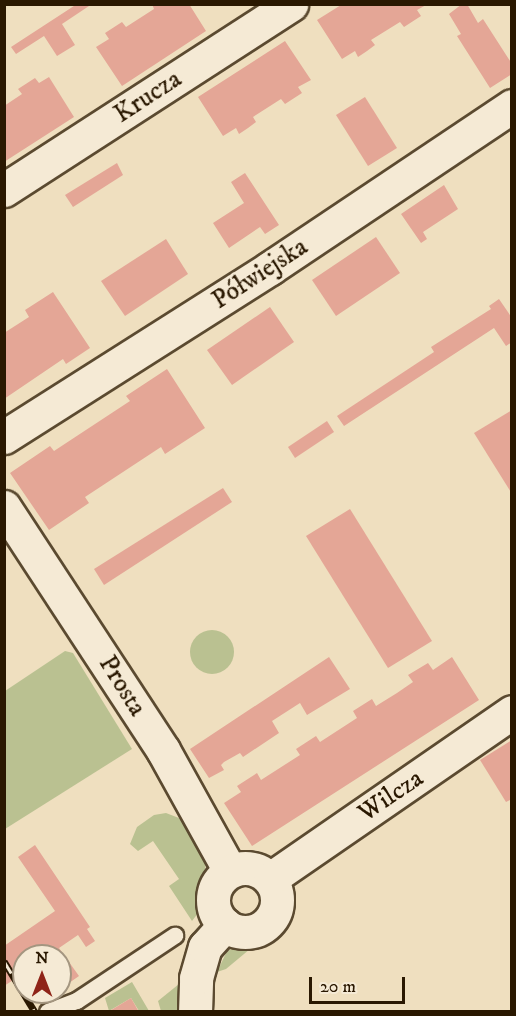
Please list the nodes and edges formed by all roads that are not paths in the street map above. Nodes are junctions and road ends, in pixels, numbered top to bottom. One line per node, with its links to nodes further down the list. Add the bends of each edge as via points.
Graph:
1 (291, 4): 3 (street, Krucza)
2 (512, 106): 4 (street, Półwiejska, via 270,268)
3 (4, 190)
4 (4, 436)
5 (4, 507): 7 (street, Prosta, via 163,750)
6 (512, 712): 8 (street, Wilcza)
7 (230, 871): 8 (street, via 251,868); 9 (street, via 221,878 213,897 218,917)
8 (270, 879): 9 (street, via 277,898 276,908 264,925 244,932)
9 (225, 925): 12 (street, via 213,935 200,963)
10 (175, 936): 11 (lane, via 77,1001)
11 (48, 1011)
12 (195, 1011)

